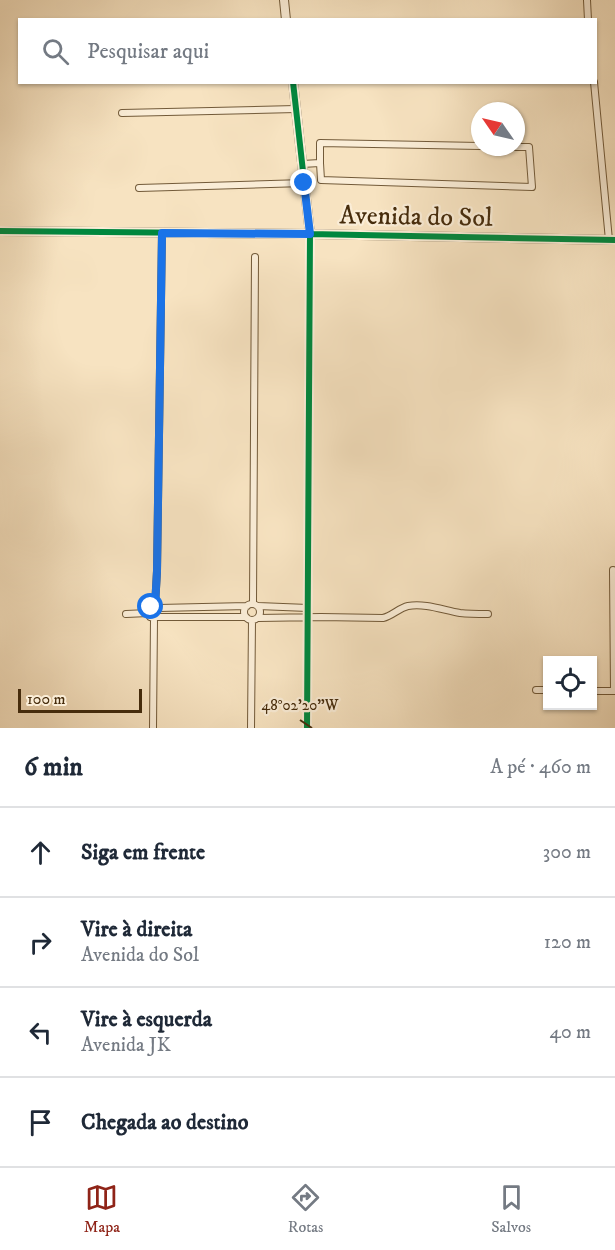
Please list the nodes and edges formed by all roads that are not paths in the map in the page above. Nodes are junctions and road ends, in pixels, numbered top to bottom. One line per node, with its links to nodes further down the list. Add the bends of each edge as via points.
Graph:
1 (284, 0): 3 (street)
2 (586, 0): 4 (street)
3 (286, 18)
4 (588, 18)
5 (293, 84): 7 (street)
6 (594, 84): 18 (street)
7 (296, 109): 8 (street); 12 (street)
8 (122, 113)
9 (471, 146): 11 (street, via 320,143)
10 (525, 147): 11 (street, via 529,147 532,188 321,180)
11 (320, 163): 12 (street)
12 (302, 164): 13 (street)
13 (304, 183): 14 (street); 17 (street)
14 (139, 188)
15 (0, 231): 16 (street, Avenida do Sol)
16 (162, 233): 17 (street, Avenida do Sol); 22 (street)
17 (310, 234): 18 (street, Avenida do Sol); 24 (street)
18 (612, 240)
19 (255, 257): 21 (street)
20 (613, 570): 35 (street)
21 (253, 605): 22 (street); 23 (street); 31 (street, via 244,612); 31 (street, via 261,612)
22 (157, 607): 25 (street, via 151,607); 30 (street, via 160,615)
23 (281, 607): 24 (street); 28 (street)
24 (308, 608): 29 (street)
25 (148, 613): 26 (street); 30 (street)
26 (126, 614)
27 (488, 614): 29 (street, via 411,606 383,618)
28 (281, 617): 29 (street); 31 (street)
29 (307, 617): 38 (street)
30 (156, 618): 31 (street); 36 (street)
31 (252, 618): 37 (street)
32 (536, 690): 33 (street)
33 (543, 690)
34 (597, 691): 35 (street)
35 (615, 691)
36 (153, 728)
37 (251, 728)
38 (307, 728)

